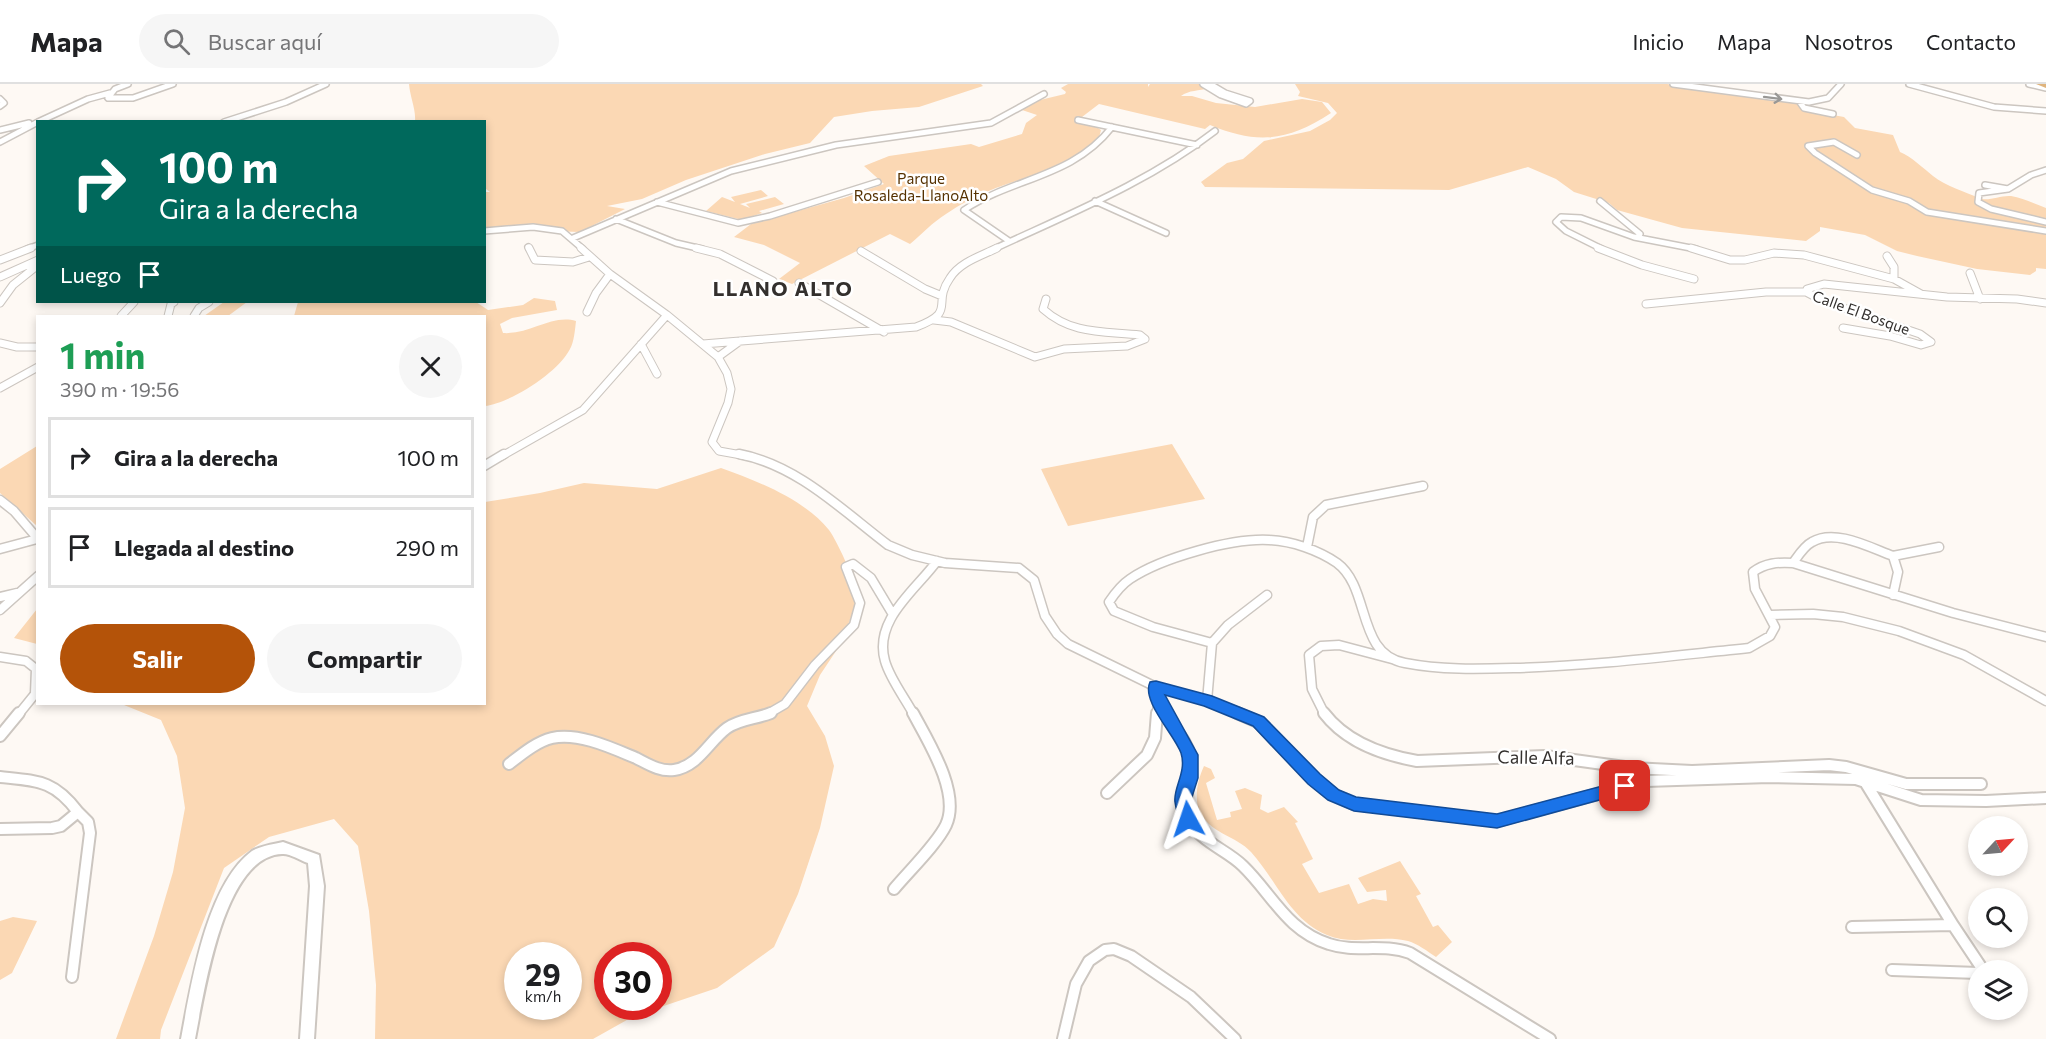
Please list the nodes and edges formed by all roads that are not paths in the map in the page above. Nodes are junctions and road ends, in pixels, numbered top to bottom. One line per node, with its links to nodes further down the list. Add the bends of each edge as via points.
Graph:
1 (128, 84): 13 (street)
2 (173, 84): 13 (street, via 122,100 108,98)
3 (326, 84): 21 (street)
4 (332, 84): 22 (street, via 296,102)
5 (1203, 84): 6 (street, via 1226,97 1246,104 1250,101)
6 (1210, 84)
7 (1673, 84): 16 (street, one-way to 16)
8 (1840, 84): 16 (street, via 1824,101)
9 (1909, 84): 18 (street, via 1996,108)
10 (2029, 84): 12 (street)
11 (2040, 84): 12 (main road)
12 (2046, 87)
13 (112, 89): 20 (street)
14 (1044, 94): 38 (street, via 991,123 836,145 731,171)
15 (0, 99): 17 (street, via 4,103)
16 (1799, 101): 19 (street, via 1804,108)
17 (0, 106)
18 (2046, 111)
19 (1833, 114)
20 (42, 120)
21 (230, 120)
22 (238, 120)
23 (1078, 120): 26 (street)
24 (36, 122): 27 (street)
25 (36, 123): 29 (street)
26 (1112, 127): 30 (street); 46 (street, via 1089,152 964,210)
27 (0, 130)
28 (1215, 131): 30 (street)
29 (0, 142)
30 (1197, 145): 36 (street)
31 (1857, 155): 42 (street, via 1834,142 1808,146 1872,190 1910,201 1927,212)
32 (2046, 170): 35 (street)
33 (878, 182): 38 (street, via 738,223)
34 (1985, 185): 35 (street)
35 (2008, 189): 40 (street, via 1979,193 1978,202 1991,209)
36 (1095, 201): 43 (street); 46 (street)
37 (1600, 201): 44 (street, via 1640,234)
38 (656, 202): 39 (street)
39 (616, 219): 45 (street); 60 (street, via 676,243 720,254)
40 (2046, 222)
41 (486, 231): 45 (street, via 542,227)
42 (2046, 231)
43 (1166, 233)
44 (1638, 237): 58 (street, via 1570,216 1556,222 1639,265); 59 (street, via 1730,260 1774,253 1804,255)
45 (573, 238): 51 (street)
46 (1009, 241): 62 (street, via 962,265)
47 (36, 246): 52 (street)
48 (528, 247): 51 (street, via 535,260 573,262)
49 (861, 251): 63 (street)
50 (1887, 256): 59 (street, via 1894,267)
51 (589, 257): 56 (street)
52 (0, 261)
53 (36, 261): 57 (street)
54 (36, 267): 69 (street, via 13,285)
55 (1970, 273): 68 (street)
56 (610, 274): 75 (street); 78 (street)
57 (0, 277)
58 (1694, 279)
59 (1894, 279): 65 (street)
60 (773, 281)
61 (799, 283): 80 (street)
62 (944, 284): 63 (street); 66 (street)
63 (925, 289): 66 (street)
64 (1806, 292): 65 (street, Calle El Bosque, via 1824,284); 73 (street, Calle El Bosque, via 1762,292); 82 (street, Calle El Bosque, via 1920,334 1931,342 1921,345)
65 (1921, 294): 68 (street)
66 (942, 296): 74 (street)
67 (1046, 299): 81 (street, via 1043,309 1065,324 1084,331 1138,334 1145,339 1127,346 1064,349 1035,357)
68 (1980, 299): 72 (street)
69 (0, 303)
70 (133, 303): 76 (street)
71 (208, 303): 77 (street)
72 (2046, 303)
73 (1646, 304)
74 (942, 311): 79 (street); 81 (street)
75 (587, 312)
76 (121, 315)
77 (195, 315)
78 (667, 315): 87 (street); 88 (street)
79 (934, 320): 81 (street); 83 (street)
80 (867, 322): 83 (street); 84 (street)
81 (951, 322)
82 (1843, 328)
83 (884, 332): 84 (street)
84 (850, 335): 85 (street)
85 (740, 341): 88 (street); 90 (street)
86 (0, 343): 89 (street)
87 (641, 344): 92 (street); 94 (street, via 583,410)
88 (703, 344): 90 (street)
89 (36, 347)
90 (718, 357): 103 (street, via 731,389 712,442 715,447 790,471 888,545)
91 (36, 368): 93 (street)
92 (657, 374)
93 (0, 388)
94 (486, 465)
95 (1423, 486): 99 (street, via 1317,509)
96 (0, 500): 97 (street)
97 (36, 538)
98 (36, 539): 101 (street)
99 (1307, 547): 114 (street, via 1250,540 1222,544 1144,570 1114,592 1109,602 1114,610 1153,627); 116 (street, via 1340,566 1358,590 1371,634)
100 (1939, 547): 102 (street)
101 (0, 549)
102 (1893, 556): 104 (street, via 1830,537 1811,542); 108 (street, via 1898,572)
103 (938, 561): 111 (street); 117 (street, via 1017,566 1028,572 1037,583 1043,612 1061,639)
104 (1792, 563): 108 (street); 112 (street, via 1771,562 1753,572 1755,589)
105 (36, 578): 106 (street)
106 (20, 592): 109 (street); 110 (street)
107 (1267, 595): 114 (street, via 1228,625)
108 (1893, 595): 113 (street)
109 (0, 597)
110 (0, 610)
111 (892, 613): 122 (street, via 871,578 853,564 846,567 861,603 854,623 816,663 783,707 732,725 687,766 673,771 658,769 580,739 561,737 532,748); 130 (street, via 882,639 885,662 944,777 951,805 945,827)
112 (1770, 615): 116 (street, Calle Alfa, via 1775,627 1770,636 1749,648 1527,668 1446,669); 119 (street, via 1843,617 1899,631 1964,655)
113 (2046, 637)
114 (1212, 643): 118 (street)
115 (0, 657): 121 (street, via 26,661 36,669 35,694)
116 (1392, 659): 125 (street, Calle Alfa, via 1339,645 1321,646 1309,655 1307,672 1312,696 1326,716 1347,735 1382,753 1433,763 1481,757 1570,757 1647,770 1831,765 1895,782)
117 (1156, 687): 118 (street); 120 (street)
118 (1207, 701): 124 (street, via 1258,722 1314,779 1354,804 1497,821 1646,781 1769,777)
119 (2046, 701)
120 (1158, 702): 126 (street, via 1155,738 1147,755); 141 (street, via 1190,755 1190,778 1183,800 1188,819 1203,840 1230,854 1244,868 1282,916 1307,936 1329,945 1402,949 1517,1015)
121 (2, 731)
122 (509, 764)
123 (0, 777): 128 (street, via 46,782 61,789)
124 (1866, 782): 127 (street, via 1921,800); 131 (street)
125 (1981, 784)
126 (1107, 793)
127 (2046, 798)
128 (78, 812): 129 (street, via 52,828); 136 (street, via 88,822 90,833)
129 (0, 829)
130 (894, 889)
131 (1953, 925): 132 (street); 133 (street)
132 (1852, 927)
133 (1976, 960)
134 (1892, 970): 135 (street)
135 (1968, 973)
136 (72, 977)
137 (188, 1039): 138 (street, via 210,934 229,886 252,858 272,849 294,848 314,859 317,886)
138 (307, 1039)
139 (1063, 1039): 140 (street, via 1076,984 1089,961 1114,949 1131,956 1191,998)
140 (1235, 1039)
141 (1550, 1039)

